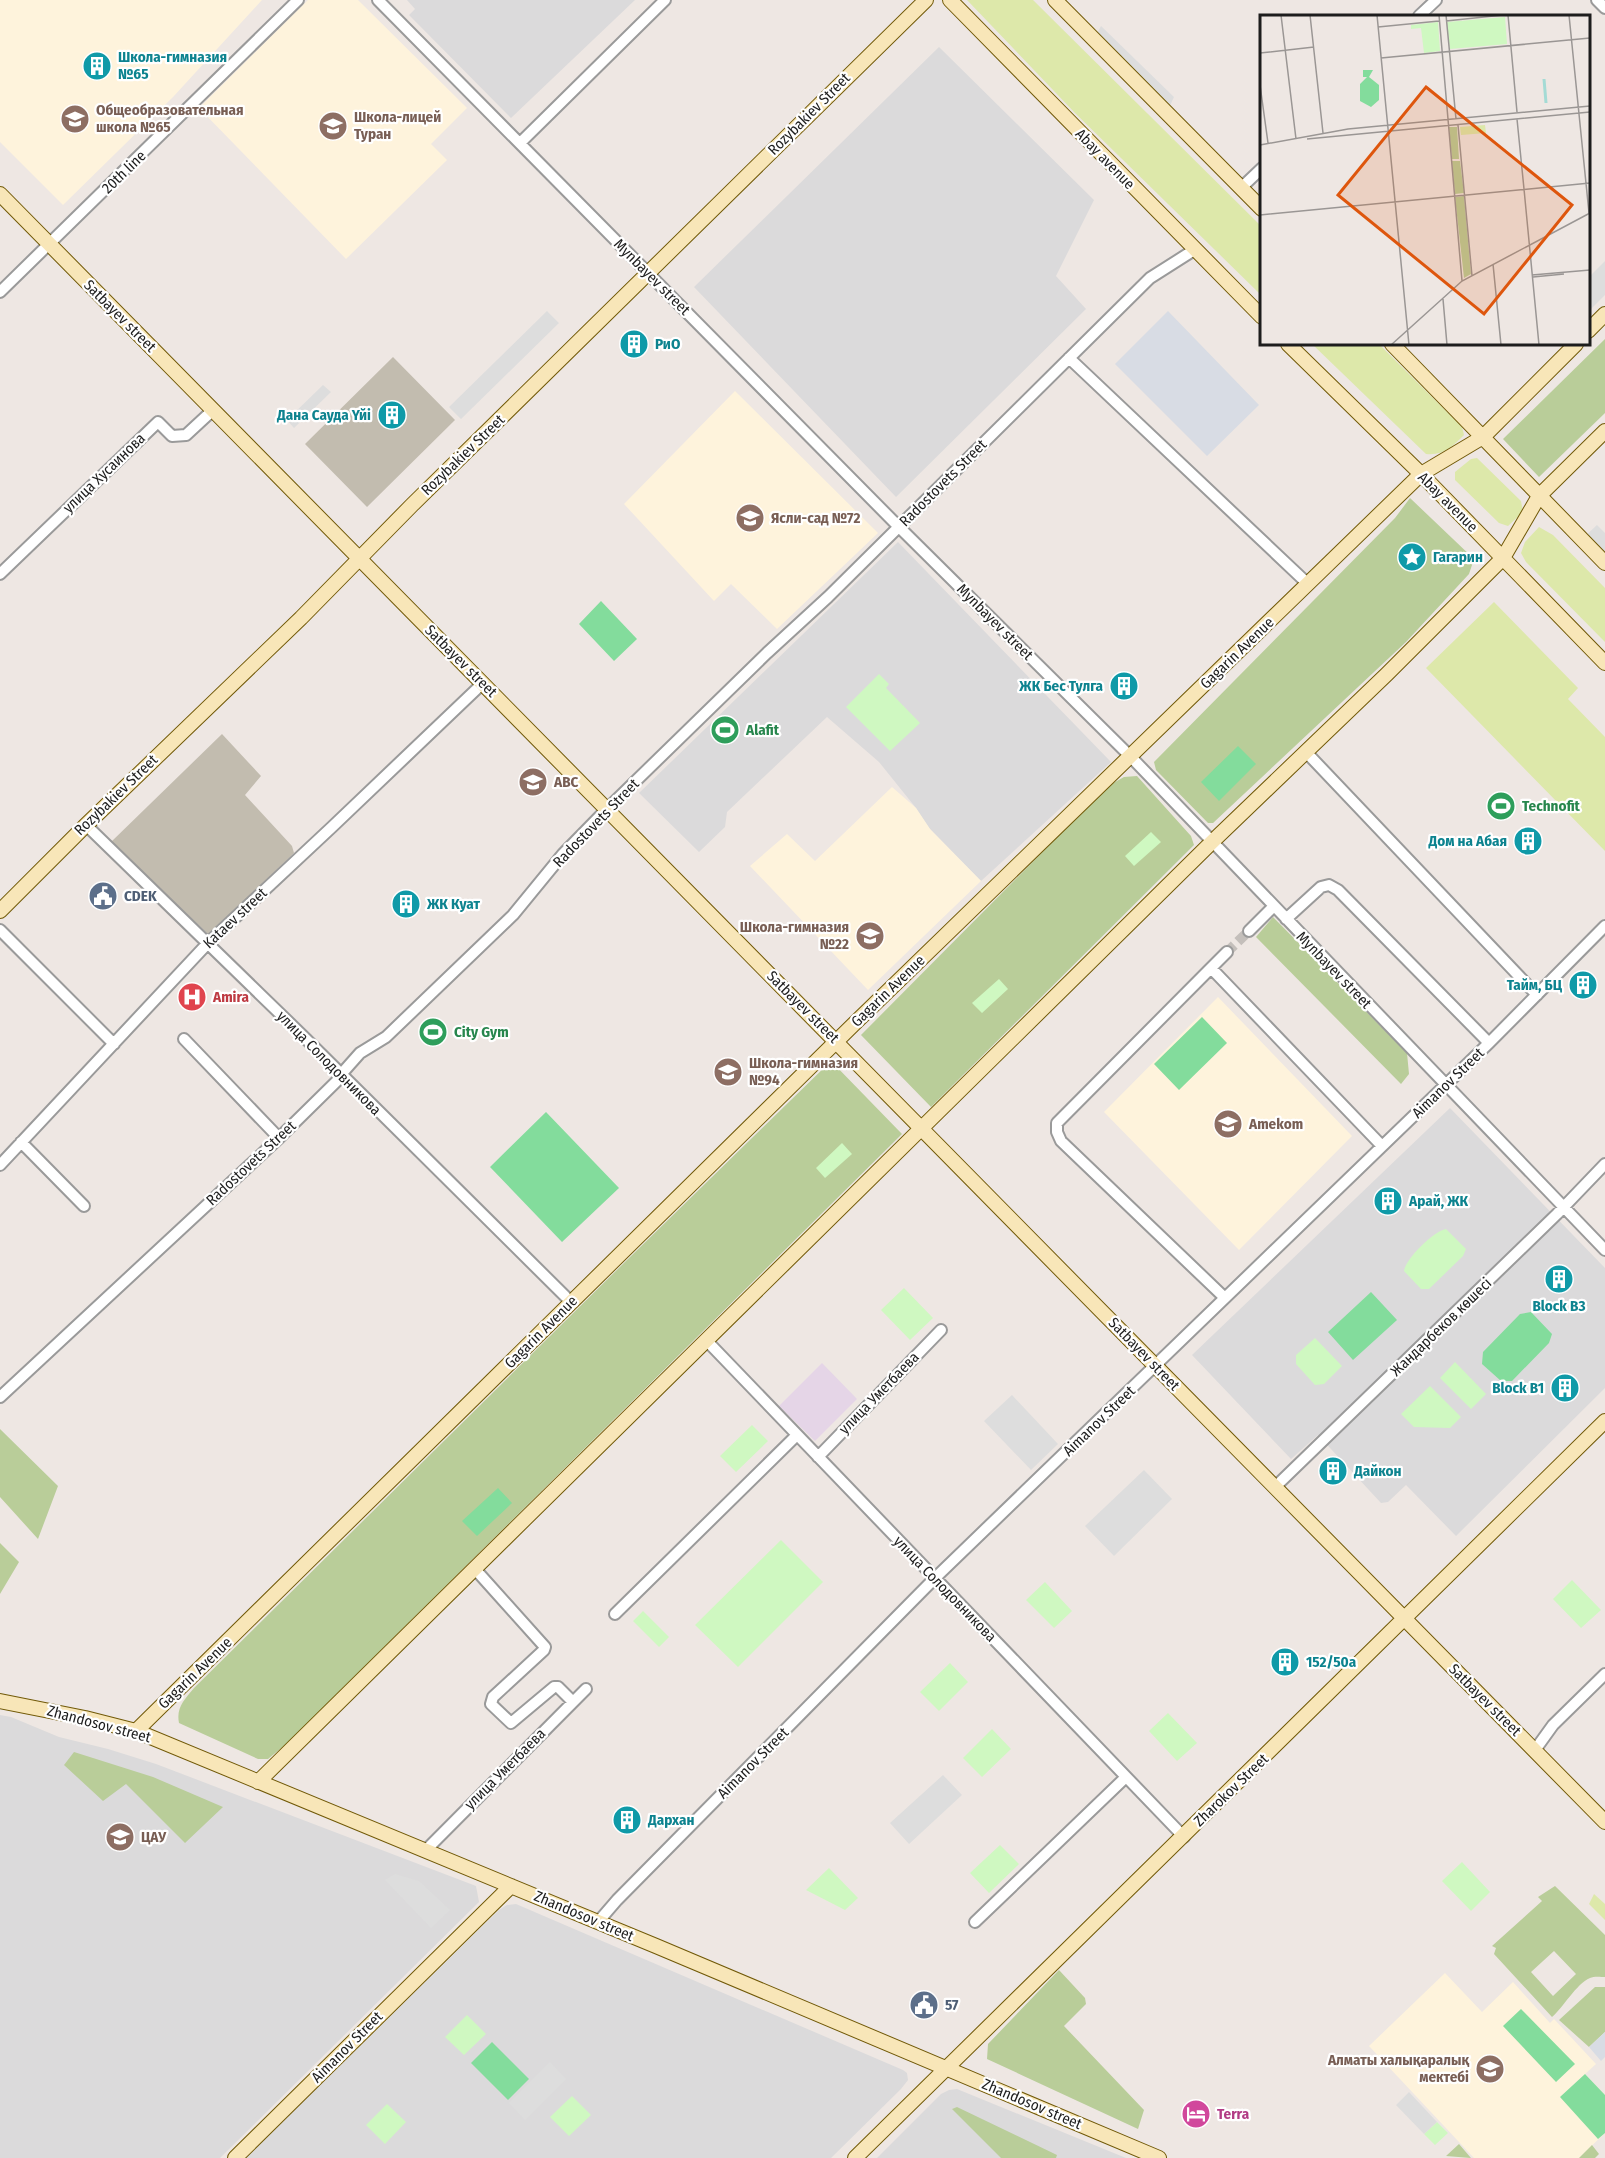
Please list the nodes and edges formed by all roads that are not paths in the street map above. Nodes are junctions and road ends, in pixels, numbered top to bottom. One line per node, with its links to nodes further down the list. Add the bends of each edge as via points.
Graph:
1 (298, 0): 16 (street, 20th line)
2 (378, 0): 11 (street, Mynbayev street)
3 (666, 0): 11 (street)
4 (926, 0): 18 (main road, Rozybakiev Street)
5 (950, 0): 17 (main road, Abay avenue)
6 (1054, 0): 13 (main road)
7 (1436, 0): 10 (street)
8 (1598, 0): 9 (street)
9 (1605, 8)
10 (1420, 15)
11 (520, 142): 18 (street, Mynbayev street)
12 (1260, 170): 13 (street)
13 (1241, 188): 15 (main road)
14 (0, 194): 16 (main road, Satbayev street)
15 (1260, 207)
16 (50, 244): 19 (street, 20th line); 27 (main road, Satbayev street)
17 (1194, 250): 21 (main road, Abay avenue); 26 (street, Radostovets Street, via 1150,278)
18 (648, 273): 32 (street, Mynbayev street); 34 (main road, Rozybakiev Street)
19 (0, 292)
20 (1605, 314): 22 (main road)
21 (1260, 315)
22 (1590, 328)
23 (1289, 345): 30 (main road, Abay avenue)
24 (1393, 345): 29 (main road)
25 (1575, 345): 29 (main road, Gagarin Avenue)
26 (1070, 358): 32 (street, Radostovets Street); 37 (street)
27 (213, 410): 34 (main road, Satbayev street); 36 (street, улица Хусаинова, via 186,435 172,436 158,422)
28 (1605, 431): 31 (main road)
29 (1483, 437): 30 (main road, Gagarin Avenue); 31 (main road)
30 (1421, 474): 33 (main road, Abay avenue); 37 (main road, Gagarin Avenue)
31 (1539, 496): 33 (main road); 35 (main road)
32 (899, 527): 41 (street, Mynbayev street); 42 (street, Radostovets Street)
33 (1503, 558): 38 (main road, Abay avenue); 40 (main road)
34 (360, 559): 39 (main road, Satbayev street); 43 (main road, Rozybakiev Street)
35 (1605, 563)
36 (0, 574)
37 (1308, 584): 41 (main road, Gagarin Avenue)
38 (1605, 663)
39 (483, 683): 42 (main road, Satbayev street); 51 (street, Kataev street)
40 (1306, 752): 44 (main road); 54 (street)
41 (1131, 757): 44 (street, Mynbayev street); 56 (main road, Gagarin Avenue)
42 (607, 809): 56 (main road, Satbayev street); 59 (street, Radostovets Street, via 563,854 513,915 386,1037 360,1053)
43 (86, 825): 46 (main road, Rozybakiev Street); 51 (street, улица Солодовникова)
44 (1213, 842): 45 (street, Mynbayev street); 61 (main road)
45 (1274, 906): 47 (street, Mynbayev street); 50 (street)
46 (0, 911)
47 (1286, 919): 57 (street, via 1321,887 1329,885 1338,890); 60 (street, Mynbayev street)
48 (1605, 926): 54 (street, Aimanov Street)
49 (0, 930): 58 (street)
50 (1249, 931)
51 (207, 943): 58 (street, Kataev street); 59 (street, улица Солодовникова)
52 (1227, 952): 53 (street)
53 (1211, 968): 64 (street); 70 (street, via 1057,1123 1057,1132 1061,1141)
54 (1537, 994): 57 (street, Aimanov Street)
55 (184, 1039): 62 (street)
56 (836, 1041): 61 (main road, Satbayev street); 71 (main road, Gagarin Avenue)
57 (1489, 1043): 60 (street, Aimanov Street)
58 (114, 1044): 63 (street, Kataev street)
59 (342, 1076): 62 (street, Radostovets Street); 71 (street, улица Солодовникова)
60 (1445, 1085): 64 (street, Aimanov Street); 68 (street, Mynbayev street)
61 (923, 1129): 73 (main road); 74 (main road, Satbayev street)
62 (279, 1138): 75 (street, Radostovets Street)
63 (21, 1142): 65 (street, Kataev street); 67 (street)
64 (1382, 1146): 70 (street, Aimanov Street)
65 (0, 1164)
66 (1605, 1164): 68 (street, Жандарбеков көшесі)
67 (84, 1206)
68 (1563, 1208): 69 (street, Mynbayev street); 79 (street, Жандарбеков көшесі)
69 (1605, 1250)
70 (1226, 1298): 74 (street, Aimanov Street)
71 (572, 1302): 88 (main road, Gagarin Avenue)
72 (941, 1330): 78 (street, улица Уметбаева)
73 (707, 1341): 77 (street, улица Солодовникова); 80 (main road)
74 (1156, 1366): 79 (main road, Satbayev street); 81 (street, Aimanov Street)
75 (0, 1397)
76 (1605, 1421): 83 (main road, Zharokov Street)
77 (796, 1435): 78 (street, улица Солодовникова); 82 (street)
78 (818, 1457): 81 (street, улица Солодовникова)
79 (1275, 1487): 83 (main road, Satbayev street)
80 (475, 1569): 87 (street, via 545,1647 493,1697 491,1704 511,1723 554,1687); 91 (main road)
81 (935, 1578): 90 (street, улица Солодовникова); 96 (street, Aimanov Street)
82 (615, 1614)
83 (1405, 1619): 89 (main road, Satbayev street); 93 (main road, Zharokov Street)
84 (1605, 1674): 89 (street, via 1553,1725)
85 (586, 1689): 87 (street, улица Уметбаева)
86 (0, 1701): 88 (main road, Zhandosov street)
87 (573, 1702): 94 (street, улица Уметбаева)
88 (136, 1731): 91 (main road, Zhandosov street)
89 (1535, 1750): 92 (main road, Satbayev street)
90 (1126, 1777): 93 (street, улица Солодовникова); 97 (street)
91 (258, 1782): 94 (main road, Zhandosov street)
92 (1605, 1822)
93 (1184, 1837): 98 (main road, Zharokov Street)
94 (426, 1850): 95 (main road, Zhandosov street)
95 (511, 1886): 96 (main road, Zhandosov street); 99 (main road, Aimanov Street)
96 (598, 1922): 98 (main road, Zhandosov street)
97 (975, 1922)
98 (946, 2068): 100 (main road, Zharokov Street); 101 (main road, Zhandosov street)
99 (235, 2158)
100 (855, 2158)
101 (1159, 2158)

